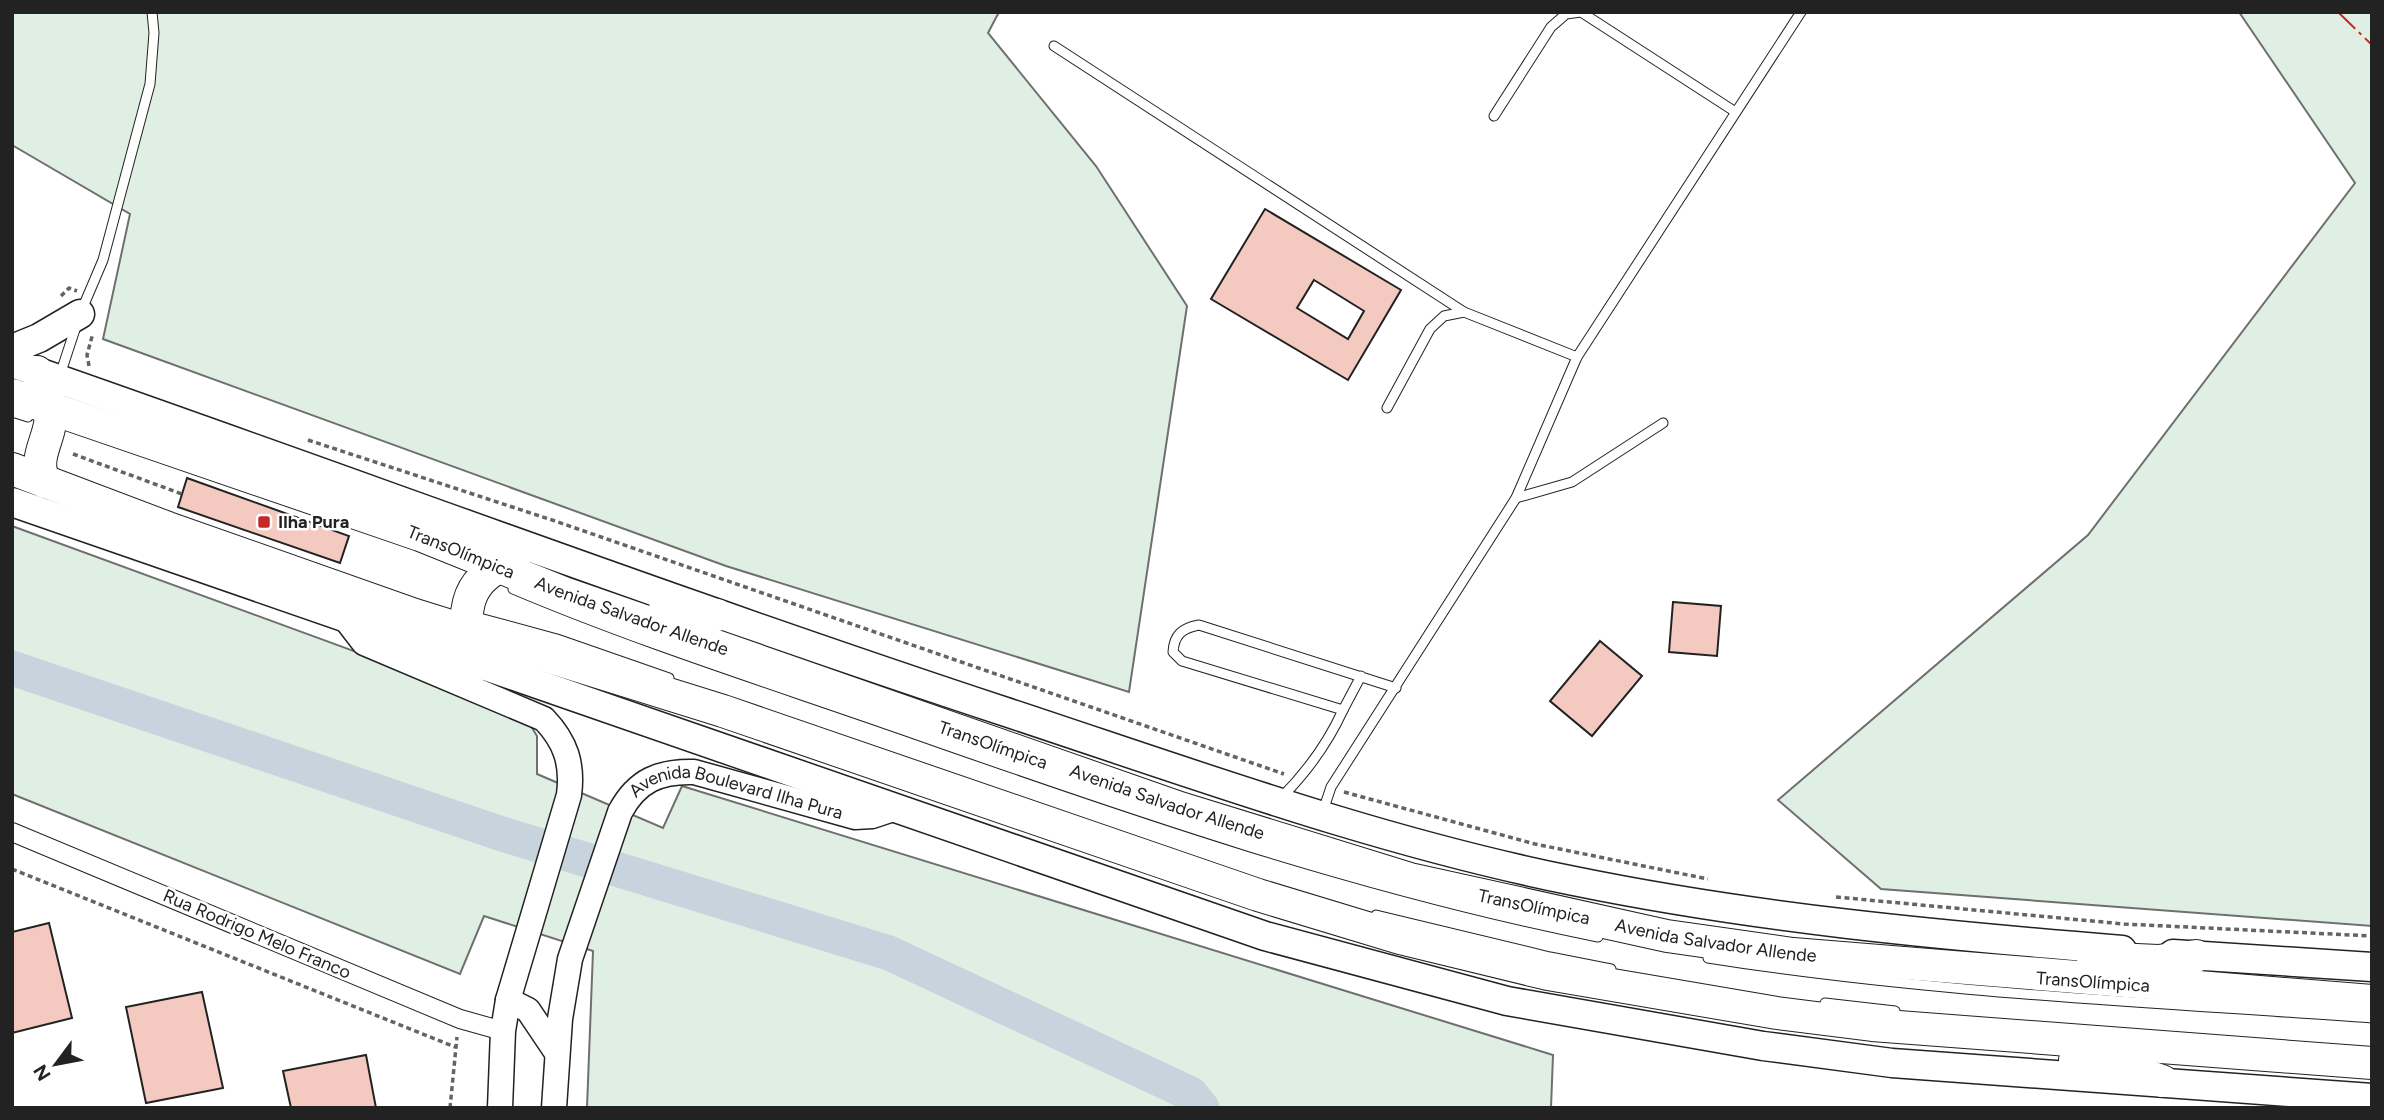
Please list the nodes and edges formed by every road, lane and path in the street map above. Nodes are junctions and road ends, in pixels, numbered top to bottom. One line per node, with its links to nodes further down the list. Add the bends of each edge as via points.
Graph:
1 (152, 12): 7 (lane, via 150,84)
2 (1801, 12): 4 (lane)
3 (1054, 46): 6 (lane)
4 (1734, 111): 5 (lane, via 1581,12 1566,14 1551,27); 8 (lane)
5 (1494, 116)
6 (1464, 312): 8 (lane); 10 (lane, via 1444,316 1430,329)
7 (87, 321): 9 (path, via 86,360); 11 (lane); 11 (main road, via 39,338)
8 (1577, 357): 16 (lane)
9 (92, 369)
10 (1387, 408)
11 (37, 417): 18 (highway, Avenida Salvador Allende, via 420,535); 19 (main road, Avenida Salvador Allende); 21 (highway)
12 (1664, 423): 16 (lane, via 1572,482)
13 (295, 436): 27 (path, via 1288,775)
14 (73, 454): 15 (path)
15 (182, 494)
16 (1516, 498): 25 (lane)
17 (12, 502): 20 (main road)
18 (492, 577): 19 (highway, via 528,561 690,618); 21 (highway, via 473,592); 40 (lane, TransOlímpica, via 666,648 1116,804 1409,895); 41 (highway, Avenida Salvador Allende, via 564,593 1316,852 1564,915)
19 (717, 615): 30 (main road, Avenida Salvador Allende)
20 (344, 617): 22 (main road); 46 (street, via 364,643 544,719 565,748 572,772 570,786)
21 (462, 620): 22 (highway); 24 (lane, via 557,639); 52 (highway, via 1245,891 1400,938 1548,974)
22 (480, 664): 31 (main road)
23 (1361, 676): 25 (lane); 26 (lane); 26 (lane, via 1199,625 1185,627 1174,639 1173,652 1182,661)
24 (685, 683)
25 (1396, 688): 28 (lane)
26 (1343, 710): 27 (lane, via 1331,737)
27 (1304, 775): 30 (lane)
28 (1331, 787): 32 (lane); 36 (path, via 1535,844)
29 (1013, 799): 34 (lane)
30 (1277, 803): 32 (main road, Avenida Salvador Allende)
31 (893, 810): 55 (street, Avenida Boulevard Ilha Pura, via 855,817 684,772 644,782 624,804 570,959); 57 (main road, via 1265,936 1507,1001 1763,1046 1892,1063)
32 (1322, 816): 43 (main road, Avenida Salvador Allende, via 1476,859 1710,906 1858,928)
33 (12, 832): 51 (street, Rua Rodrigo Melo Franco)
34 (1126, 838)
35 (12, 869): 54 (path)
36 (1721, 881)
37 (1828, 896): 39 (path, via 2124,924)
38 (1362, 911): 45 (lane)
39 (2372, 936)
40 (1604, 938)
41 (1794, 954): 43 (highway, via 1816,946 2158,961); 47 (highway, Avenida Salvador Allende)
42 (1692, 955): 50 (lane, TransOlímpica, via 1965,988)
43 (2196, 956): 44 (main road, Avenida Salvador Allende)
44 (2372, 967)
45 (1621, 971)
46 (508, 1000): 53 (street); 55 (street, via 528,1010)
47 (2372, 1001)
48 (1818, 1003): 49 (lane)
49 (1912, 1013)
50 (2372, 1018)
51 (460, 1019): 53 (street, Rua Rodrigo Melo Franco); 54 (path)
52 (1872, 1025): 56 (highway); 57 (highway, via 1888,1036 2116,1065)
53 (503, 1031): 60 (street)
54 (456, 1047): 59 (path)
55 (556, 1053): 61 (street, Avenida Boulevard Ilha Pura)
56 (2372, 1063)
57 (2162, 1082): 58 (main road)
58 (2372, 1098)
59 (450, 1108)
60 (500, 1108)
61 (554, 1108)

